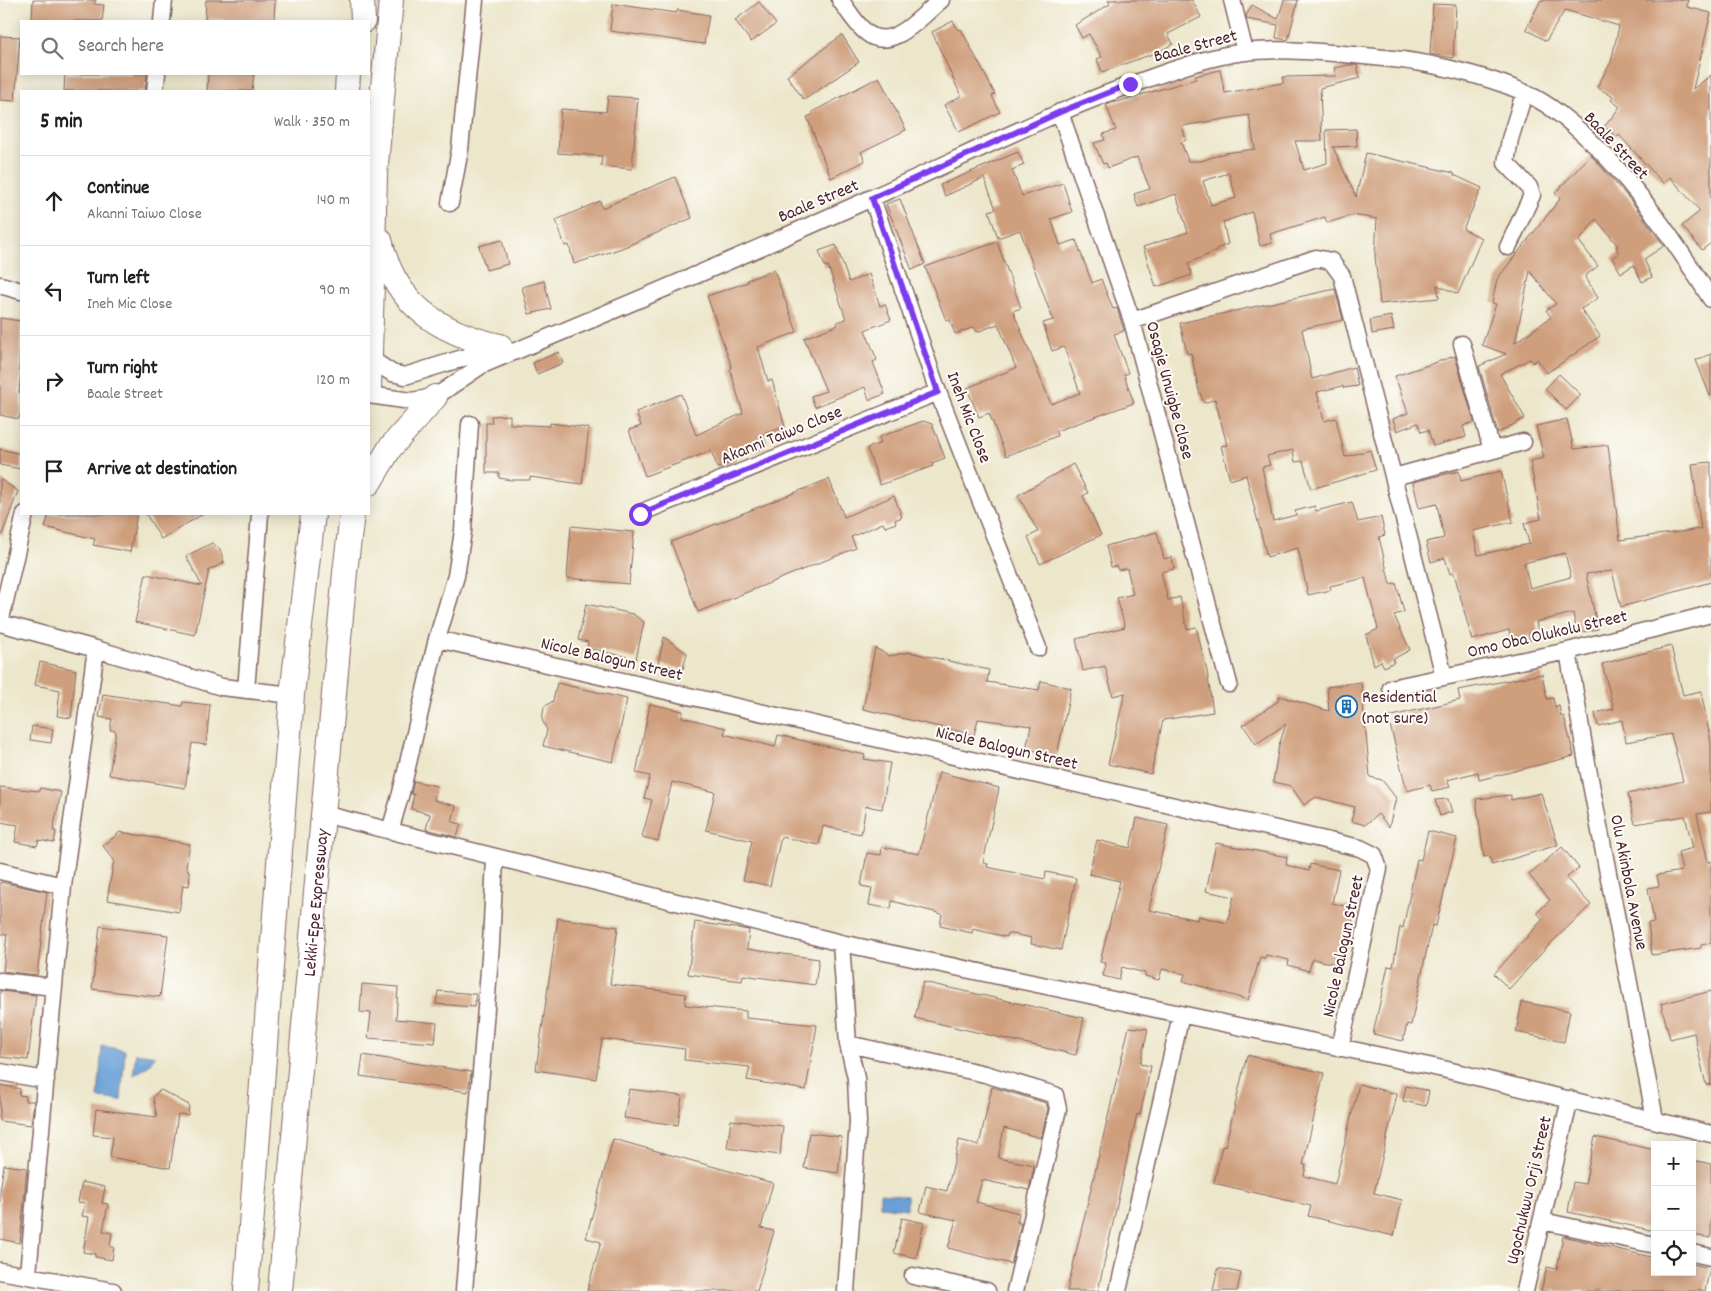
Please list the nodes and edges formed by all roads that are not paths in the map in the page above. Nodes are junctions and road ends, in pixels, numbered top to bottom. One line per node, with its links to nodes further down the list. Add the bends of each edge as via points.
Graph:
1 (164, 0): 9 (street)
2 (354, 0): 10 (highway)
3 (362, 0): 11 (highway)
4 (391, 0): 21 (highway)
5 (475, 0): 23 (street, via 460,149)
6 (840, 0): 7 (street, via 865,32 876,39 887,40)
7 (940, 0)
8 (1232, 0): 12 (street)
9 (162, 20)
10 (352, 20)
11 (363, 20)
12 (1245, 52): 19 (street, Baale Street, via 1327,53 1423,62); 20 (street, Baale Street, via 1193,63)
13 (157, 75): 16 (street)
14 (348, 75): 17 (highway)
15 (360, 75): 18 (highway)
16 (155, 90)
17 (347, 90)
18 (359, 90)
19 (1524, 94): 24 (street, via 1506,163 1529,187 1532,195); 27 (street, Baale Street, via 1549,106 1586,135 1675,241)
20 (1060, 112): 22 (street, Baale Street); 28 (street, Osagie Unuigbe Close)
21 (375, 175): 31 (highway, via 378,230 386,264 398,285 412,303 449,331); 32 (highway)
22 (872, 198): 29 (street, Baale Street); 33 (street, Ineh Mic Close)
23 (450, 203)
24 (1508, 247)
25 (0, 285): 26 (street)
26 (20, 291)
27 (1711, 299)
28 (1132, 321): 39 (street, via 1316,258 1330,261 1342,276); 55 (street, Osagie Unuigbe Close)
29 (552, 336): 31 (street); 35 (street, via 482,365)
30 (1462, 344): 38 (street)
31 (500, 346): 32 (street, via 405,376 392,373)
32 (370, 358)
33 (938, 392): 41 (street, Akanni Taiwo Close); 50 (street, Ineh Mic Close)
34 (370, 394): 35 (street, via 411,400)
35 (435, 397): 40 (highway, via 390,448)
36 (470, 424): 49 (street, via 457,567)
37 (1523, 442): 38 (street)
38 (1492, 450): 39 (street)
39 (1394, 477): 54 (street)
40 (370, 482)
41 (640, 514)
42 (25, 515): 48 (street)
43 (260, 515): 57 (street)
44 (313, 515): 58 (highway)
45 (340, 515): 53 (highway, via 329,642)
46 (354, 515): 53 (highway, Lekki-Epe Expressway)
47 (1711, 614): 52 (street, Omo Oba Olukolu Street)
48 (0, 623): 51 (street)
49 (437, 638): 60 (street); 69 (street, Nicole Balogun Street, via 1360,848 1374,856 1379,869)
50 (1038, 648)
51 (96, 649): 57 (street, via 222,687); 63 (street)
52 (1568, 651): 54 (street, Omo Oba Olukolu Street); 73 (street, Olu Akinbola Avenue)
53 (336, 672): 59 (highway, Lekki-Epe Expressway)
54 (1444, 676): 56 (street, Omo Oba Olukolu Street)
55 (1229, 684)
56 (1391, 688)
57 (246, 690): 58 (street)
58 (292, 695): 83 (highway)
59 (323, 814): 60 (street); 84 (highway, Lekki-Epe Expressway)
60 (390, 831): 61 (street)
61 (495, 858): 64 (street); 85 (street)
62 (0, 872): 63 (street)
63 (63, 886): 66 (street)
64 (841, 943): 67 (street); 68 (street)
65 (0, 981): 66 (street)
66 (54, 987): 71 (street)
67 (1181, 1015): 69 (street); 89 (street)
68 (848, 1044): 86 (street, via 856,1078 858,1122); 88 (street, via 985,1074 1055,1095 1058,1110)
69 (1340, 1048): 72 (street)
70 (0, 1072): 71 (street)
71 (46, 1080): 80 (street)
72 (1570, 1099): 73 (street); 75 (street, Ugochukwu Orji Street)
73 (1655, 1119): 74 (street)
74 (1711, 1134)
75 (1542, 1221): 76 (street); 90 (street, Ugochukwu Orji Street)
76 (1651, 1244)
77 (1696, 1254): 78 (street)
78 (1711, 1257)
79 (0, 1271): 80 (street)
80 (28, 1274): 82 (street)
81 (913, 1276): 87 (street)
82 (113, 1291)
83 (246, 1291)
84 (280, 1291)
85 (464, 1291)
86 (846, 1291)
87 (987, 1291)
88 (1015, 1291)
89 (1118, 1291)
90 (1525, 1291)

